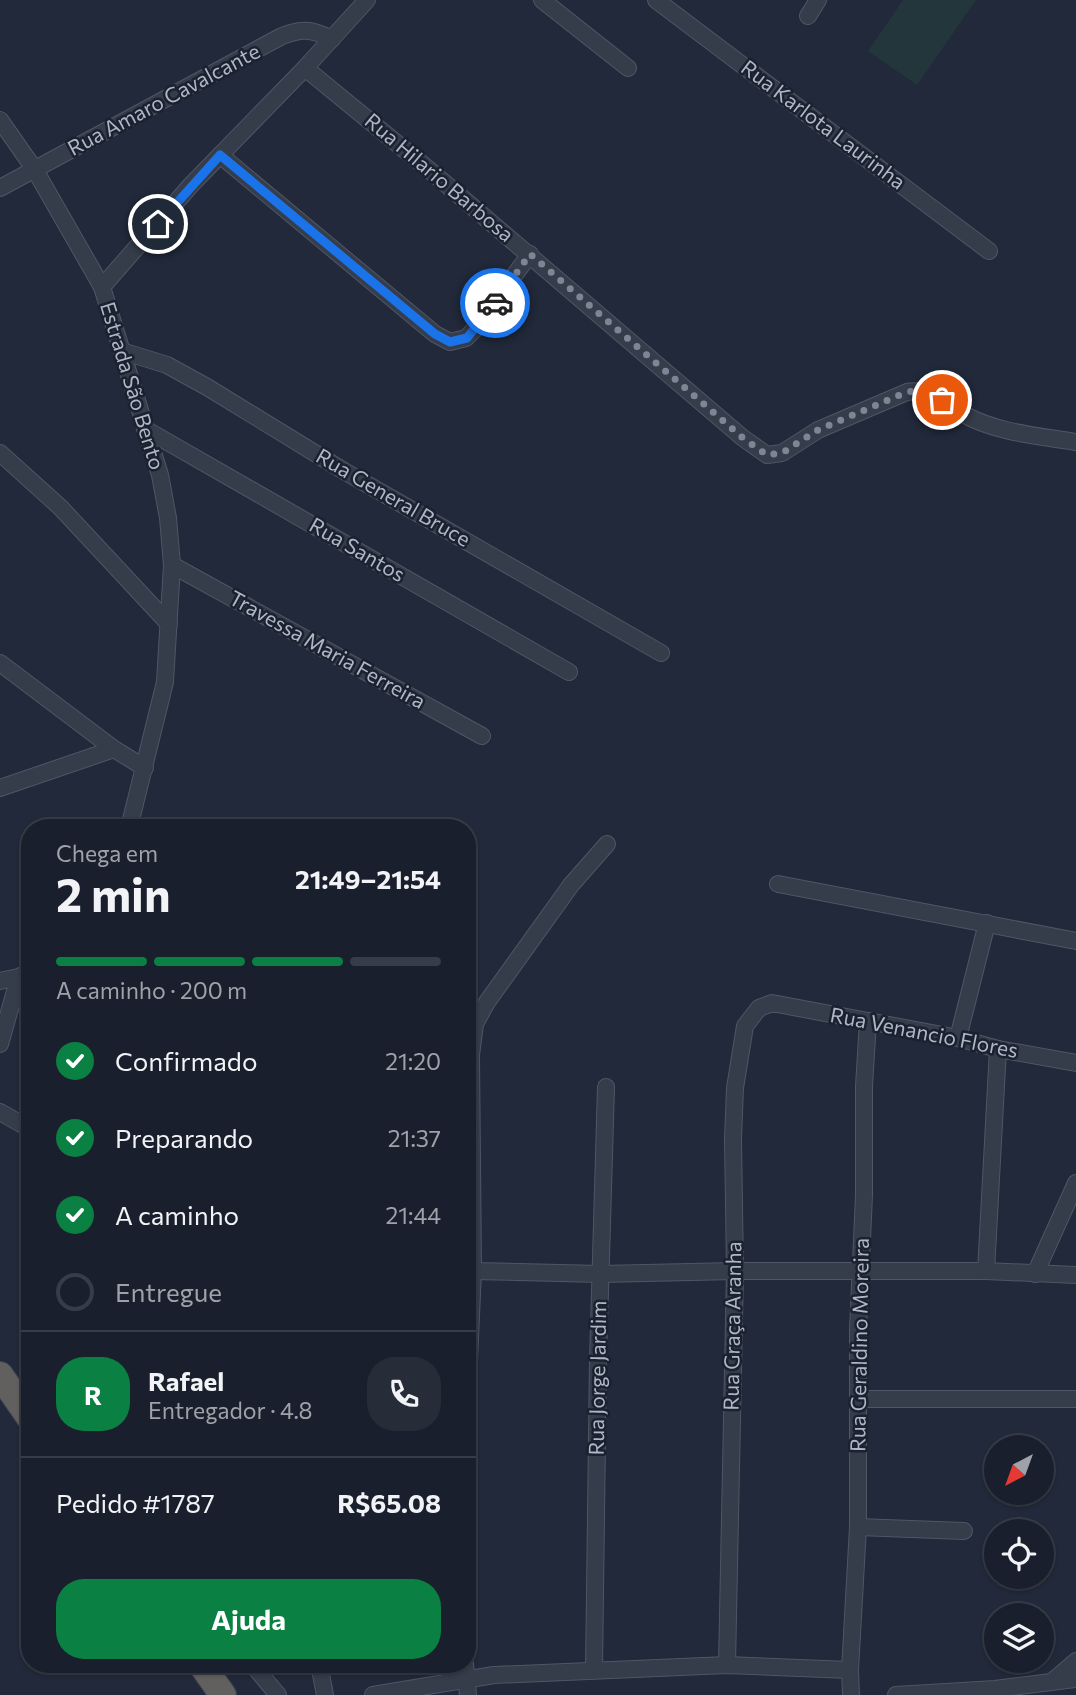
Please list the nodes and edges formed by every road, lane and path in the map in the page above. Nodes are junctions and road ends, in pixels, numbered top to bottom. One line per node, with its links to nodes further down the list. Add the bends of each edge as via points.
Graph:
1 (367, 0): 6 (street, Estrada São Bento)
2 (542, 0): 8 (street)
3 (656, 0): 13 (street, Rua Karlota Laurinha)
4 (818, 0): 5 (street)
5 (808, 16)
6 (332, 39): 7 (street, Estrada São Bento); 11 (street, Rua Amaro Cavalcante, via 306,29 282,36)
7 (305, 68): 10 (street, Estrada São Bento); 14 (street, Rua Hilario Barbosa)
8 (628, 68)
9 (0, 120): 11 (street)
10 (220, 155): 14 (street, via 450,342 467,338); 15 (street, Estrada São Bento)
11 (35, 170): 12 (street, Rua Amaro Cavalcante); 15 (street)
12 (0, 188)
13 (989, 251)
14 (530, 254): 18 (street, Rua Hilario Barbosa, via 767,455 782,453 818,430 876,404 920,390 987,424)
15 (102, 287): 16 (street, Estrada São Bento)
16 (122, 351): 17 (street, Estrada São Bento); 22 (street, Rua General Bruce, via 167,365 207,387)
17 (145, 429): 20 (street, Estrada São Bento, via 160,475); 24 (street, Rua Santos)
18 (1076, 442)
19 (0, 453): 21 (street, via 61,508)
20 (173, 565): 21 (street, Estrada São Bento); 25 (street, Travessa Maria Ferreira)
21 (169, 624): 27 (street, Estrada São Bento, via 165,682)
22 (661, 653)
23 (0, 663): 26 (street)
24 (569, 671)
25 (482, 736)
26 (114, 750): 27 (street); 28 (street)
27 (145, 768): 29 (street, Estrada São Bento)
28 (0, 788)
29 (132, 819)
30 (607, 844): 38 (street, via 555,906)
31 (778, 884): 32 (street)
32 (987, 923): 33 (street); 40 (street)
33 (1076, 941)
34 (21, 975): 35 (street)
35 (0, 981)
36 (21, 985): 41 (street)
37 (772, 1003): 39 (street, Rua Venancio Flores); 49 (street, Rua Graça Aranha, via 759,1008 746,1026 735,1088)
38 (476, 1021)
39 (868, 1021): 40 (street, Rua Venancio Flores); 51 (street, Rua Geraldino Moreira)
40 (958, 1038): 42 (street, Rua Venancio Flores)
41 (0, 1044)
42 (998, 1049): 43 (street, Rua Venancio Flores); 50 (street)
43 (1076, 1063)
44 (606, 1087): 53 (street, Rua Jorge Jardim)
45 (0, 1112): 46 (street)
46 (21, 1124)
47 (1076, 1183): 52 (street)
48 (476, 1271): 53 (street)
49 (735, 1271): 51 (street); 53 (street); 63 (street, Rua Graça Aranha)
50 (986, 1271): 51 (street); 52 (street)
51 (860, 1272): 57 (street, Rua Geraldino Moreira)
52 (1035, 1274): 54 (street)
53 (601, 1275): 64 (street, Rua Jorge Jardim)
54 (1076, 1275)
55 (4, 1380): 56 (street); 59 (highway)
56 (21, 1398)
57 (858, 1399): 58 (street); 60 (street, Rua Geraldino Moreira)
58 (1076, 1399)
59 (21, 1405)
60 (858, 1527): 61 (street); 65 (street, Rua Geraldino Moreira)
61 (964, 1531)
62 (1076, 1661): 70 (street)
63 (727, 1665): 64 (street); 65 (street)
64 (594, 1670): 71 (street, via 494,1675)
65 (850, 1670): 79 (street, Rua Geraldino Moreira)
66 (207, 1673): 73 (highway)
67 (260, 1673): 76 (street)
68 (321, 1673): 77 (street)
69 (1076, 1679): 70 (street)
70 (1054, 1680): 72 (street)
71 (466, 1688): 75 (street)
72 (1040, 1690): 74 (street)
73 (220, 1691)
74 (993, 1692): 80 (street)
75 (395, 1694): 78 (street)
76 (278, 1695)
77 (325, 1695)
78 (373, 1695)
79 (851, 1695)
80 (896, 1695)

